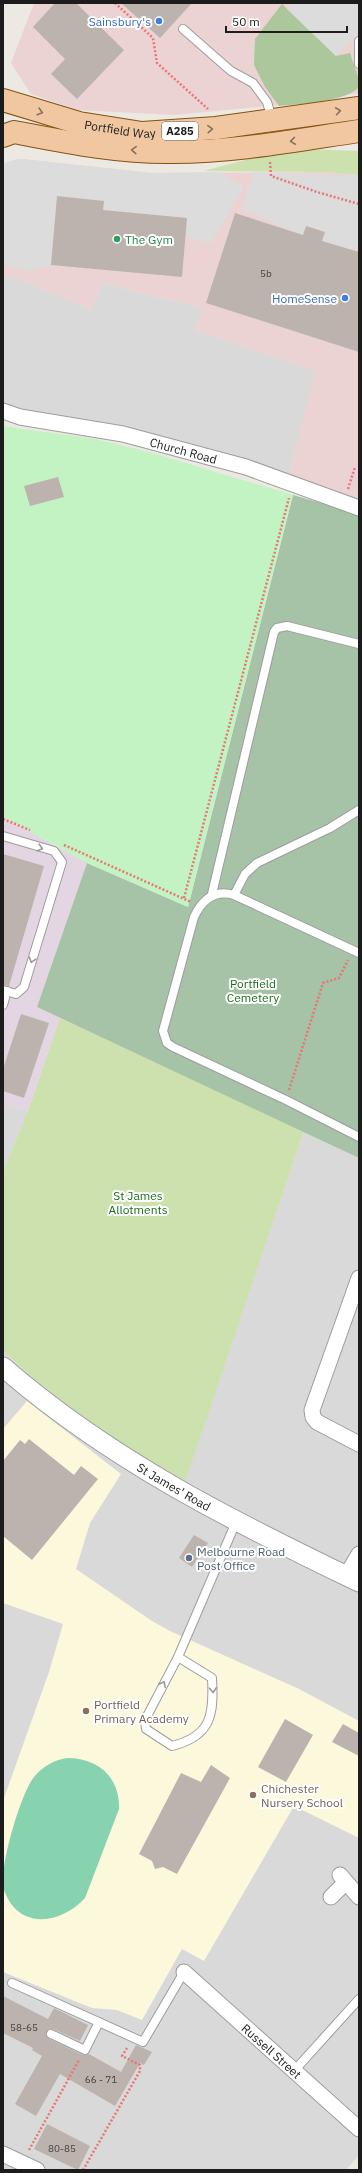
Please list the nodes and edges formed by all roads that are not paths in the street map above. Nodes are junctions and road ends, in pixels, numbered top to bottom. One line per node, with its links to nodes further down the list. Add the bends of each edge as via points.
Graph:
1 (182, 29): 7 (lane, via 231,71 253,83 267,102)
2 (359, 41): 3 (lane)
3 (359, 64)
4 (3, 100): 7 (main road, Portfield Way / A285, one-way to 7, via 78,123 142,133 216,128)
5 (3, 104): 8 (main road)
6 (359, 108): 7 (main road, Portfield Way / A285, one-way to 6)
7 (272, 120)
8 (3, 126)
9 (359, 131): 10 (main road, Portfield Way / A285, one-way to 10, via 251,146 173,152 100,148 14,132)
10 (3, 136)
11 (3, 411): 12 (street, Church Road, via 20,417 123,434 246,467)
12 (359, 508)
13 (359, 644): 16 (lane, via 287,626 277,628 274,632)
14 (359, 810): 17 (lane, via 330,828 257,863 245,874)
15 (3, 836): 19 (lane, one-way to 19, via 54,852 62,862 24,987 16,994)
16 (212, 894): 17 (lane); 21 (lane, via 200,906 194,917 163,1026 163,1037 173,1047)
17 (234, 895): 18 (lane)
18 (356, 952)
19 (5, 991): 20 (lane)
20 (3, 1004)
21 (359, 1136)
22 (359, 1278): 24 (street, via 312,1410 317,1422)
23 (3, 1367): 25 (street, St James' Road, via 101,1443 192,1499)
24 (359, 1444)
25 (236, 1522): 27 (street, St James' Road); 28 (lane)
26 (359, 1554): 27 (street)
27 (353, 1579)
28 (178, 1657): 28 (lane, one-way to 28, via 212,1678 214,1704 209,1723 184,1743 172,1746 146,1729 145,1720)
29 (331, 1897): 30 (street, via 343,1878)
30 (359, 1897)
31 (184, 1972): 34 (lane, via 143,2042); 36 (street, Russell Street)
32 (12, 1983): 34 (lane)
33 (359, 1999): 36 (lane)
34 (99, 2022): 35 (lane, via 85,2050)
35 (51, 2034)
36 (294, 2071): 37 (street, Russell Street)
37 (359, 2129)
38 (3, 2154): 39 (street)
39 (37, 2170)

